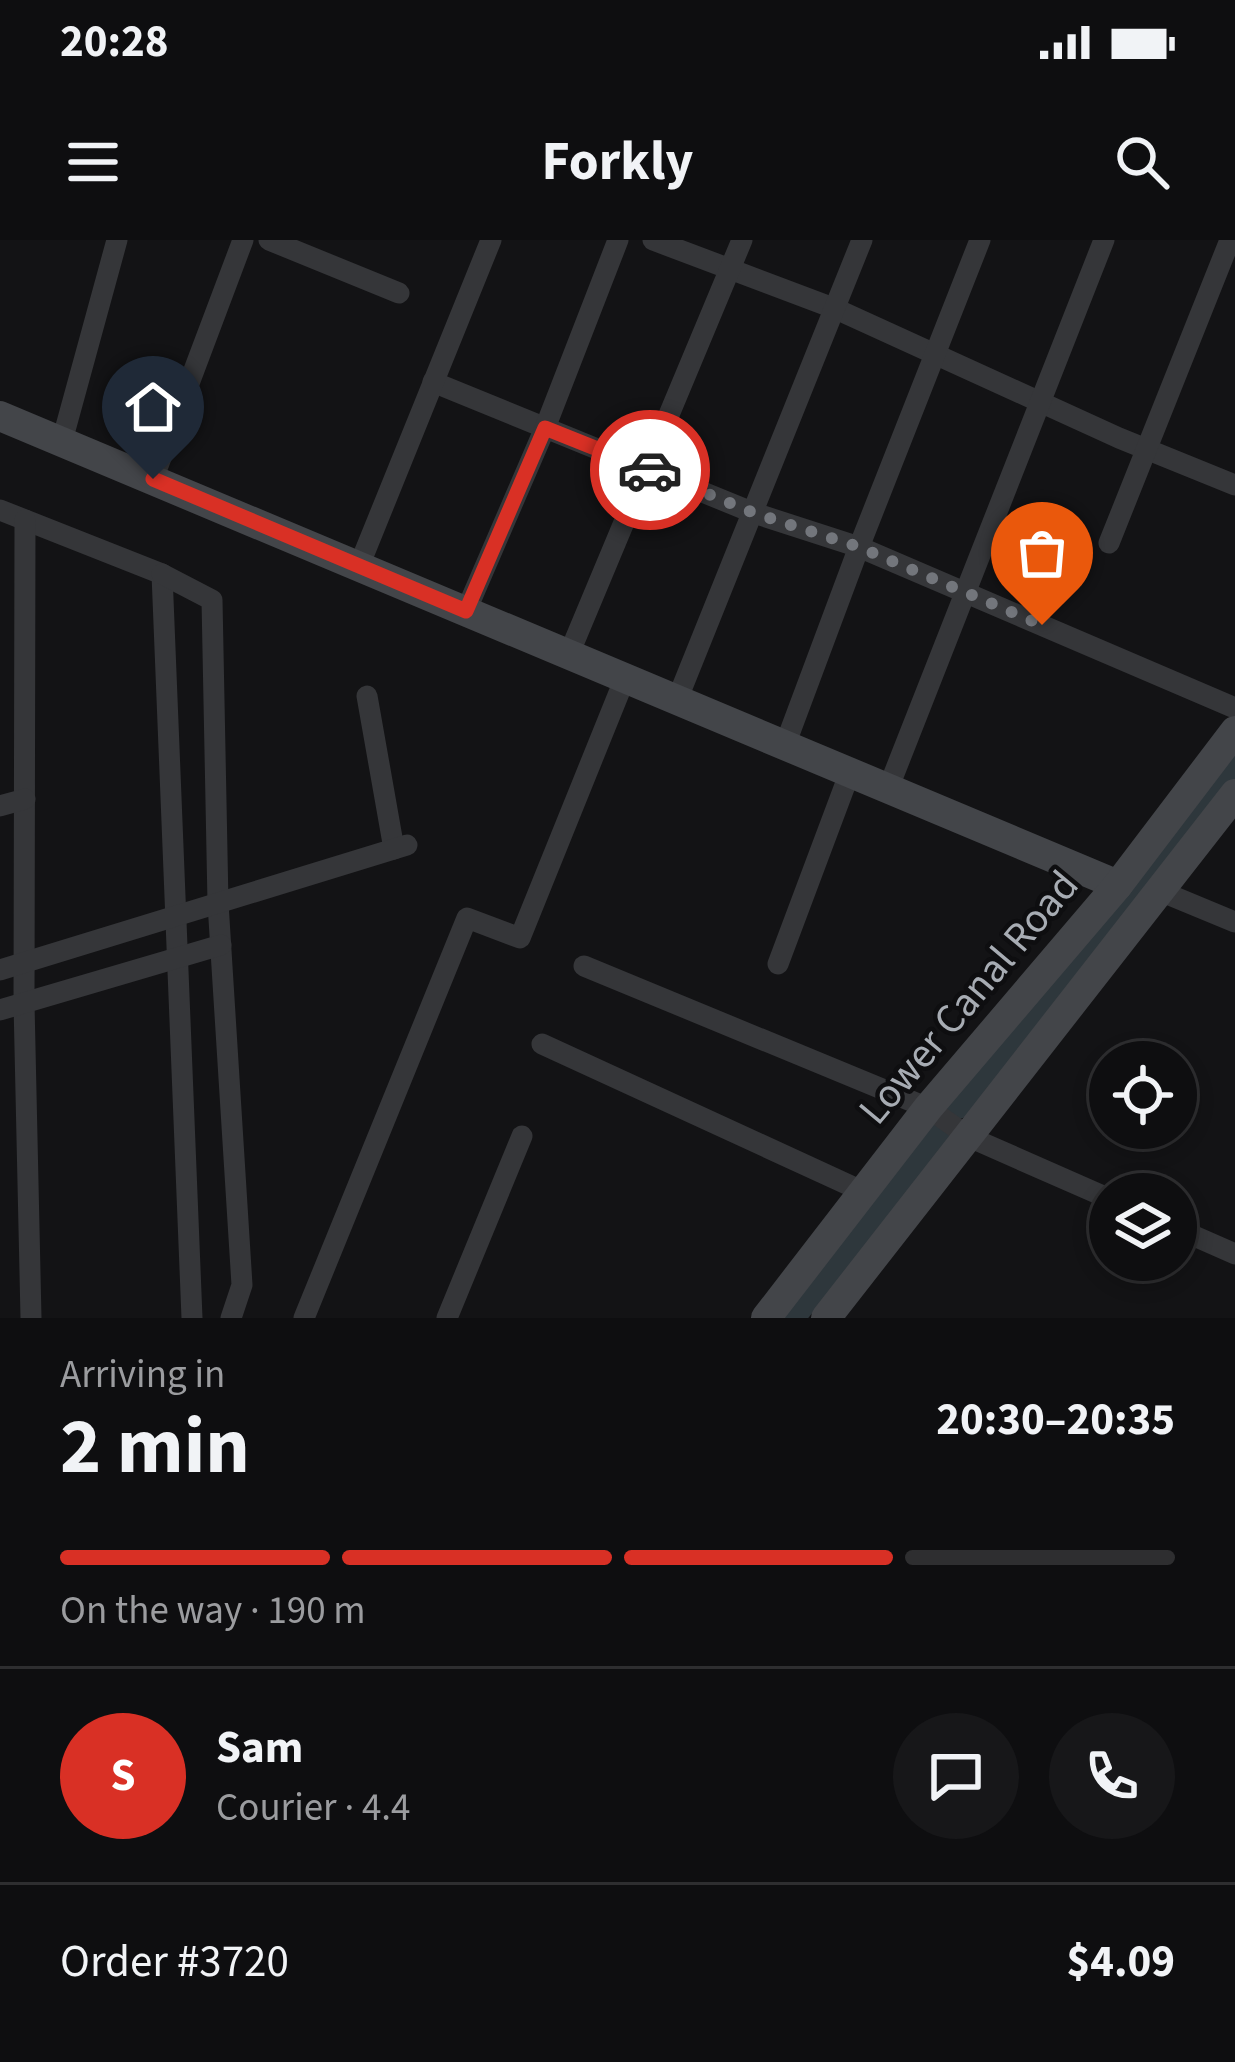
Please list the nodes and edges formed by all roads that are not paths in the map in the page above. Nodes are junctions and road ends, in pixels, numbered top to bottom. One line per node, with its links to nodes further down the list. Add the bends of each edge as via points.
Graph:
1 (116, 240): 20 (street)
2 (243, 240): 23 (street)
3 (269, 240): 13 (street)
4 (491, 240): 16 (street)
5 (618, 240): 19 (street)
6 (653, 240): 12 (street)
7 (742, 240): 12 (street)
8 (862, 240): 14 (street)
9 (980, 240): 15 (street)
10 (1104, 240): 17 (street)
11 (1230, 240): 21 (street)
12 (731, 269): 14 (street); 22 (street)
13 (399, 293)
14 (836, 309): 15 (street); 26 (street)
15 (936, 355): 17 (street); 29 (street)
16 (433, 382): 19 (street); 30 (street)
17 (1040, 402): 21 (street); 32 (street)
18 (0, 416): 20 (main road)
19 (545, 428): 22 (street); 33 (street)
20 (62, 441): 23 (main road)
21 (1147, 449): 24 (street); 28 (street)
22 (647, 469): 26 (street); 34 (street)
23 (153, 479): 30 (main road)
24 (1235, 485)
25 (0, 510): 27 (street)
26 (754, 513): 29 (street); 39 (street)
27 (26, 520): 31 (street); 36 (street)
28 (1109, 543)
29 (859, 547): 32 (street); 42 (street)
30 (359, 566): 33 (main road)
31 (162, 574): 50 (street, via 212,600); 51 (street)
32 (964, 592): 40 (street); 44 (street)
33 (466, 611): 34 (main road)
34 (569, 655): 37 (main road)
35 (0, 657): 36 (street)
36 (25, 668): 46 (street)
37 (625, 678): 39 (main road); 72 (street, via 520,938 467,918)
38 (367, 695): 50 (street, via 401,847)
39 (677, 700): 42 (main road)
40 (1235, 708)
41 (1235, 731): 48 (main road, Lower Canal Road)
42 (785, 746): 43 (main road)
43 (850, 772): 44 (main road); 56 (street)
44 (889, 789): 48 (main road)
45 (1235, 794): 49 (main road, Lower Canal Road)
46 (25, 799): 47 (street); 55 (street)
47 (0, 806)
48 (1118, 885): 62 (main road, Lower Canal Road)
49 (1160, 891): 52 (street); 64 (main road, Lower Canal Road)
50 (218, 903): 51 (street); 53 (street)
51 (175, 916): 54 (street); 55 (street)
52 (1235, 922)
53 (220, 946): 54 (street); 71 (street, via 242,1286)
54 (178, 958): 59 (street); 70 (street)
55 (25, 963): 58 (street); 59 (street)
56 (778, 964)
57 (584, 966): 62 (street)
58 (0, 970)
59 (25, 1003): 60 (street); 69 (street)
60 (0, 1010)
61 (542, 1044): 66 (street)
62 (928, 1108): 64 (street); 66 (main road, Lower Canal Road)
63 (522, 1136): 73 (street)
64 (969, 1137): 65 (street); 75 (main road, Lower Canal Road)
65 (1089, 1190)
66 (864, 1192): 74 (main road, Lower Canal Road)
67 (1197, 1237): 68 (street)
68 (1235, 1254)
69 (31, 1318)
70 (192, 1318)
71 (231, 1318)
72 (304, 1318)
73 (447, 1318)
74 (766, 1318)
75 (826, 1318)

